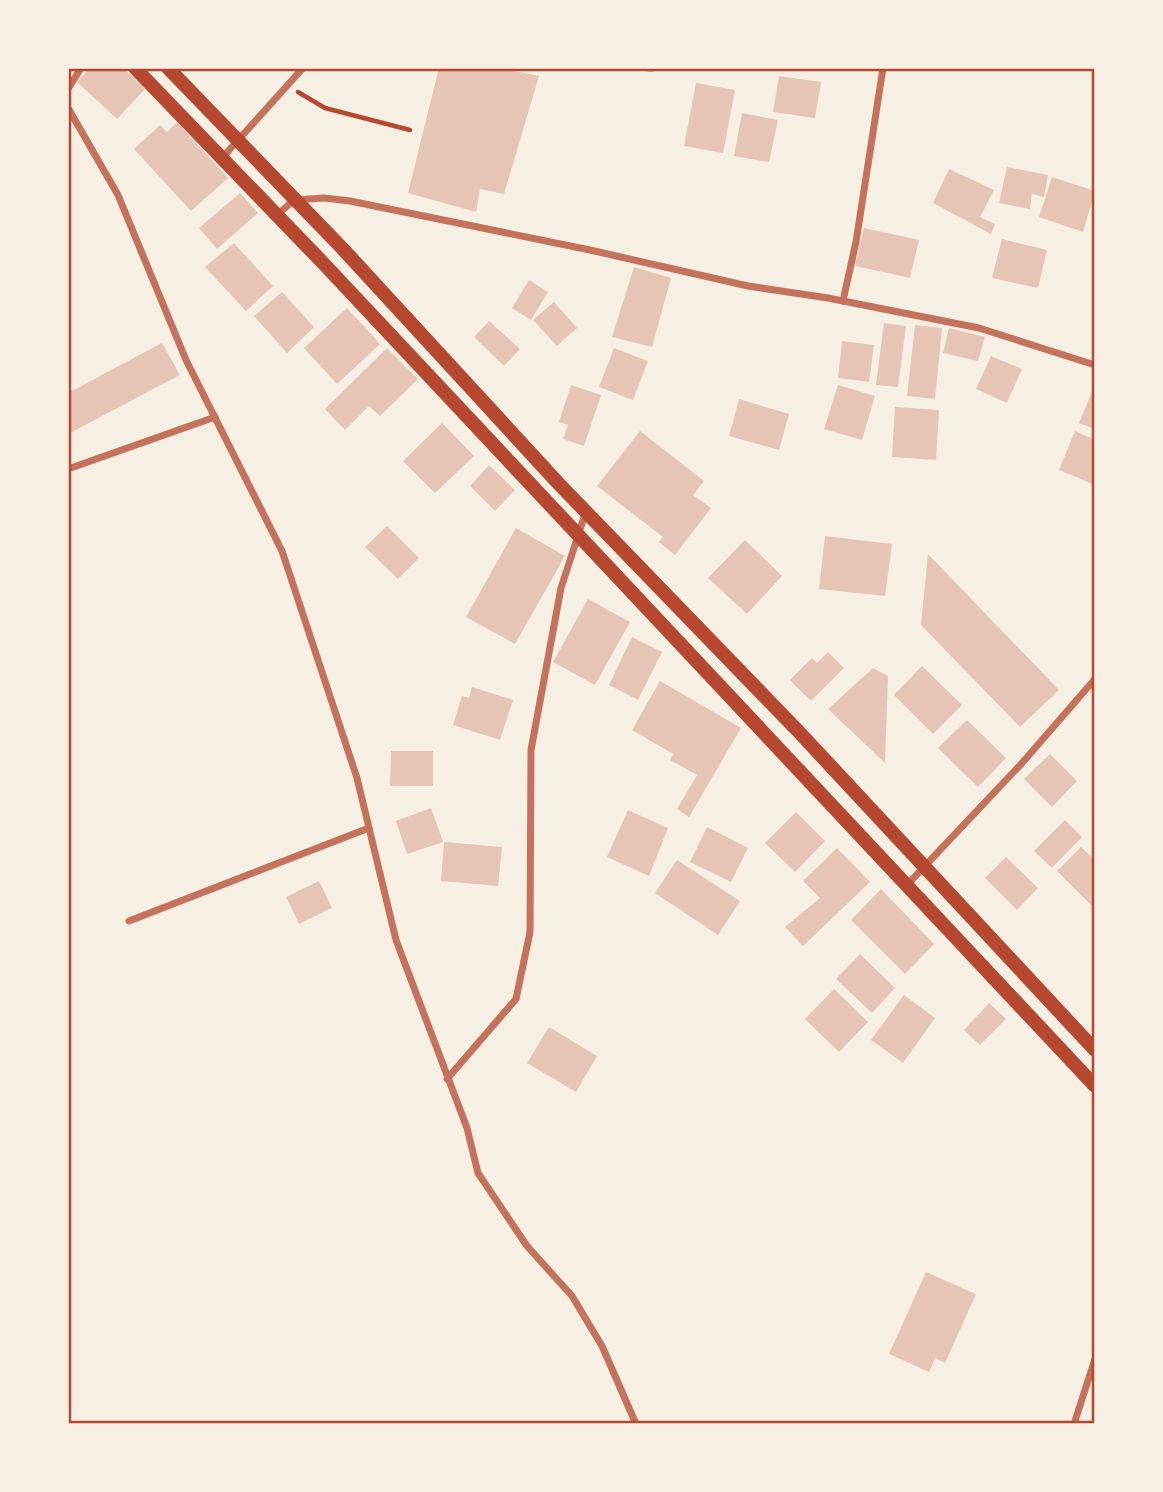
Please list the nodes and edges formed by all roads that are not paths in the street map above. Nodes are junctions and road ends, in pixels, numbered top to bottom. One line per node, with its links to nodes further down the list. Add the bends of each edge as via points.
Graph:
1 (81, 68): 6 (street)
2 (135, 68): 9 (main road)
3 (168, 68): 8 (main road)
4 (303, 68): 8 (street)
5 (883, 68): 12 (street, via 856,242)
6 (68, 89)
7 (68, 108): 14 (street, via 118,195 186,360)
8 (238, 142): 9 (street); 10 (main road)
9 (222, 158): 11 (main road)
10 (293, 200): 11 (street); 12 (street, via 350,201 748,286); 16 (main road)
11 (276, 216): 17 (main road)
12 (842, 301): 13 (street, via 979,328)
13 (1095, 365)
14 (215, 417): 15 (street); 19 (street, via 282,551 357,778)
15 (68, 469)
16 (586, 511): 17 (street); 20 (main road)
17 (578, 535): 21 (main road); 24 (street, via 561,588 531,750 530,932 516,999)
18 (1094, 682): 20 (street)
19 (369, 828): 22 (street); 24 (street, via 396,940)
20 (923, 868): 21 (street); 23 (main road)
21 (907, 886): 25 (main road)
22 (129, 921)
23 (1095, 1050)
24 (447, 1079): 27 (street, via 467,1128 478,1173 527,1246 572,1296 602,1346)
25 (1095, 1086)
26 (1095, 1359): 28 (street)
27 (636, 1424)
28 (1074, 1424)

